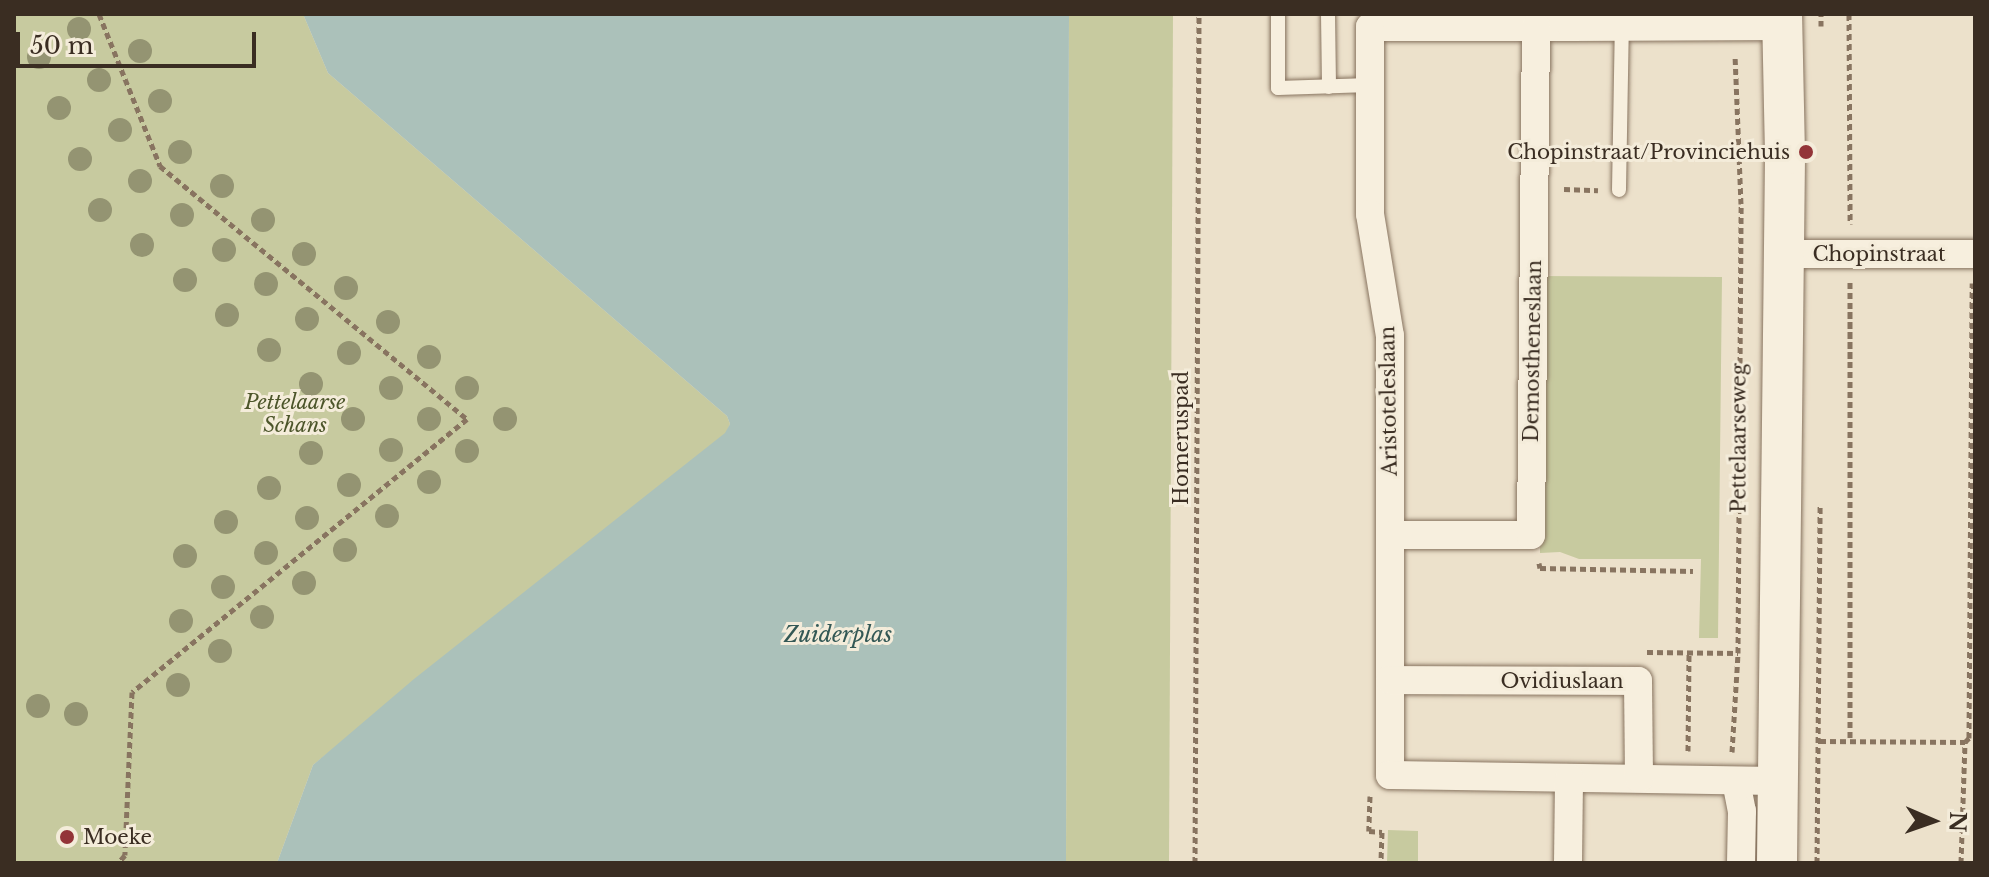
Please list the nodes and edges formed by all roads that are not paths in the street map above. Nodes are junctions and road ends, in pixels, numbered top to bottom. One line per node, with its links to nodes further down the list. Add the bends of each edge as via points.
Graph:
1 (1278, 14): 11 (lane, via 1278,88)
2 (1328, 14): 11 (lane)
3 (1492, 20): 7 (street); 9 (street)
4 (1572, 20): 8 (street); 9 (street)
5 (1741, 20): 6 (street); 8 (street)
6 (1782, 20): 13 (street, Pettelaarseweg)
7 (1370, 21): 10 (street, Aristoteleslaan)
8 (1622, 26): 12 (lane)
9 (1536, 27): 15 (street, Demostheneslaan, via 1531,535)
10 (1370, 85): 11 (lane); 15 (street, Aristoteleslaan, via 1370,214 1390,336)
11 (1329, 87)
12 (1619, 190)
13 (1783, 254): 14 (street, Chopinstraat); 20 (street, Pettelaarseweg)
14 (1973, 254)
15 (1391, 535): 16 (street, Aristoteleslaan)
16 (1390, 680): 17 (street, Aristoteleslaan, via 1390,775); 18 (street, Ovidiuslaan, via 1638,681)
17 (1569, 778): 18 (street); 21 (street)
18 (1639, 778): 19 (street)
19 (1736, 781): 20 (street); 22 (street, via 1742,811)
20 (1777, 781): 23 (street, Pettelaarseweg)
21 (1568, 863)
22 (1741, 863)
23 (1777, 863)

